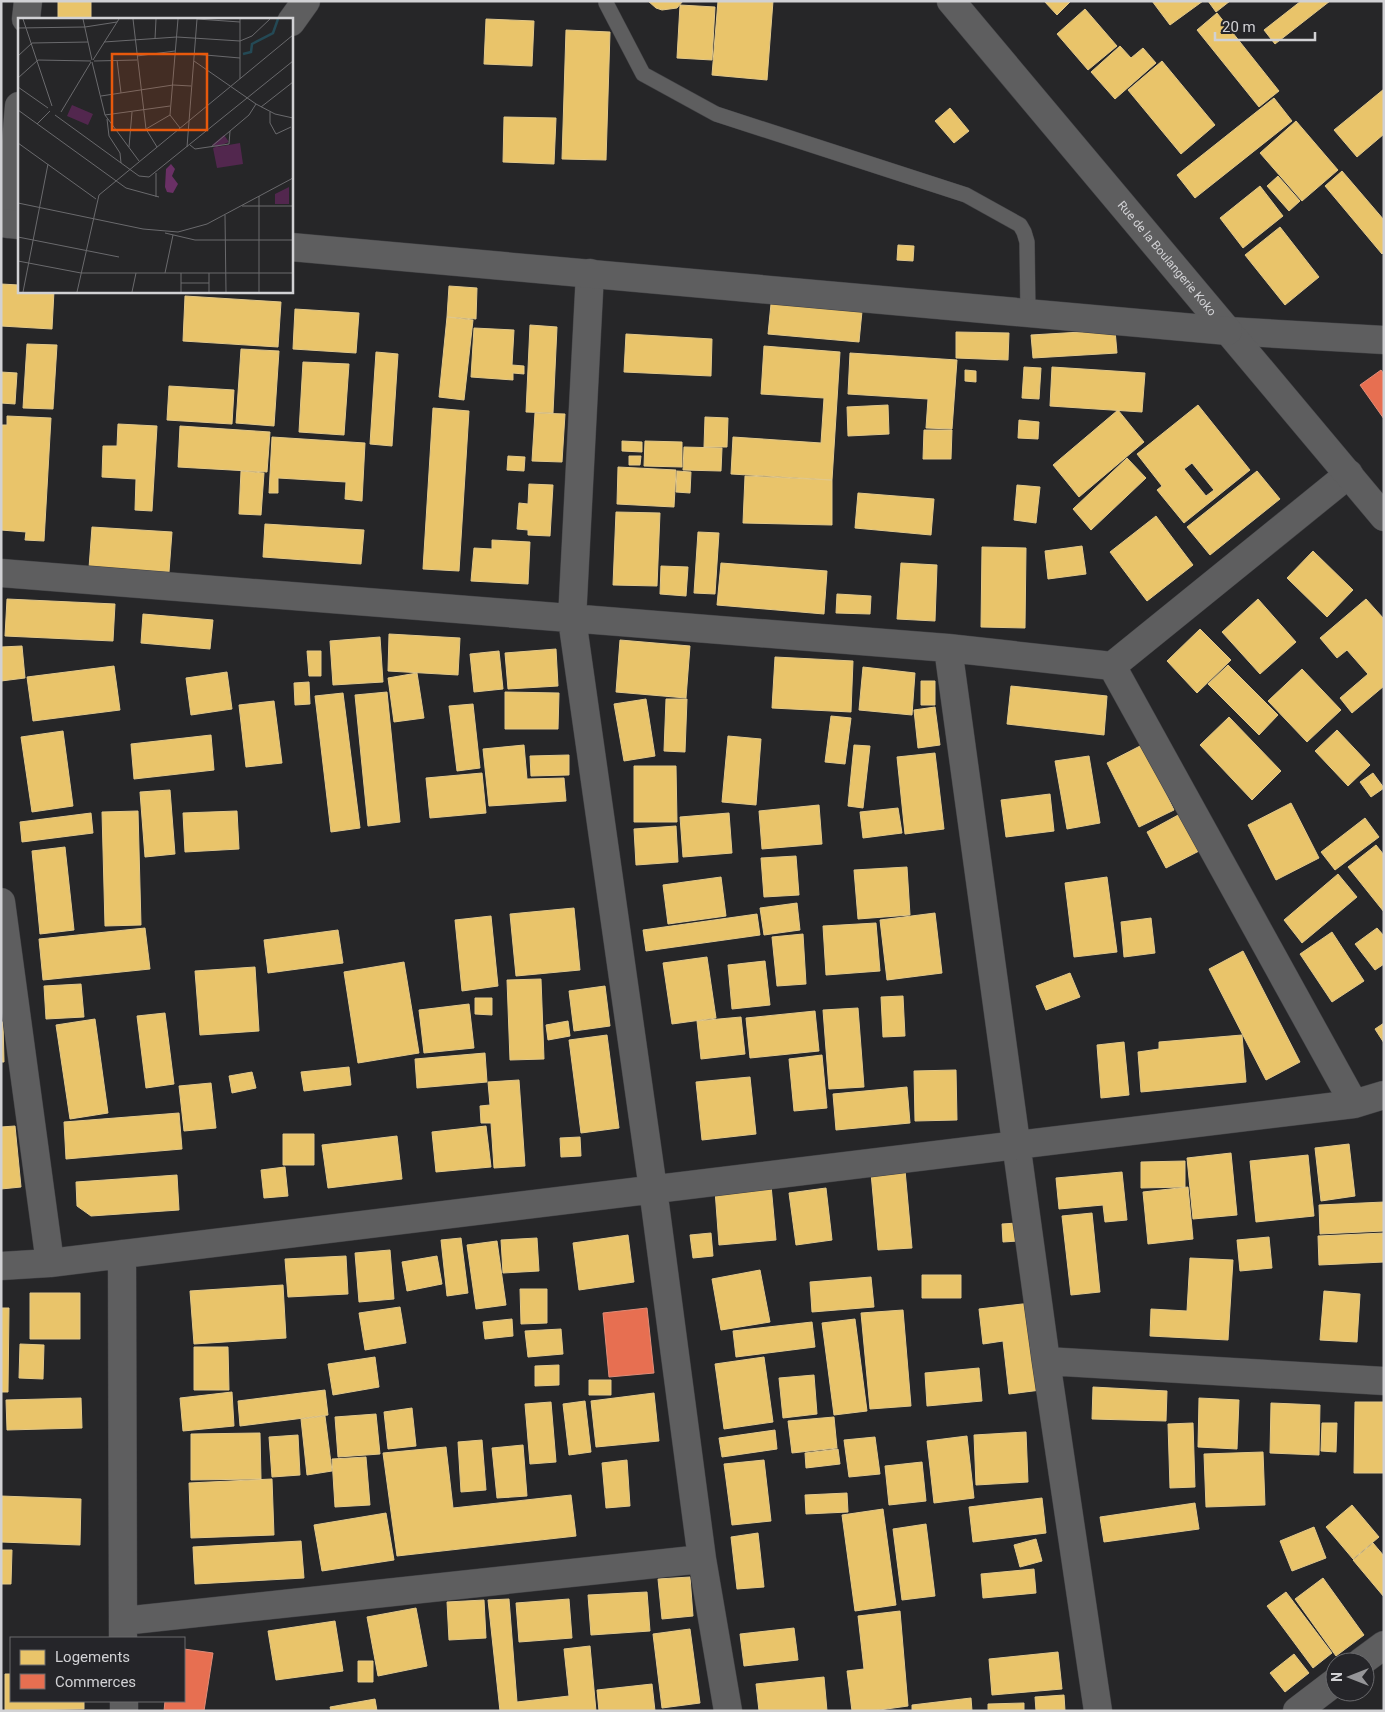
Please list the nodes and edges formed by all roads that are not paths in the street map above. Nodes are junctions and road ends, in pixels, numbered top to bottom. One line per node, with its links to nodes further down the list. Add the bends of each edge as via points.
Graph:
1 (28, 1): 5 (street)
2 (306, 1): 6 (street)
3 (951, 1): 12 (street, Rue de la Boulangerie Koko)
4 (606, 3): 11 (lane, via 643,74 716,114 966,195 1020,225 1027,242)
5 (26, 18)
6 (292, 21)
7 (18, 119): 8 (street)
8 (10, 224)
9 (292, 247): 10 (street)
10 (590, 273): 11 (street); 17 (street)
11 (1028, 313): 12 (street)
12 (1228, 331): 13 (street); 14 (street, Rue de la Boulangerie Koko)
13 (1384, 340)
14 (1349, 474): 15 (street, Rue de la Boulangerie Koko); 19 (street)
15 (1384, 517)
16 (1, 573): 17 (street)
17 (572, 619): 18 (street); 24 (street)
18 (948, 648): 19 (street); 23 (street)
19 (1112, 666): 22 (street)
20 (1, 902): 26 (street)
21 (1384, 1095): 22 (street)
22 (1354, 1104): 23 (street)
23 (1017, 1145): 24 (street); 28 (street)
24 (653, 1189): 25 (street); 30 (street)
25 (122, 1254): 26 (street); 31 (street)
26 (50, 1263): 27 (street)
27 (1, 1266)
28 (1046, 1361): 29 (street); 34 (street)
29 (1384, 1381)
30 (702, 1559): 31 (street); 33 (street)
31 (123, 1630)
32 (1325, 1690): 35 (street)
33 (728, 1711)
34 (1098, 1711)
35 (1297, 1711)

